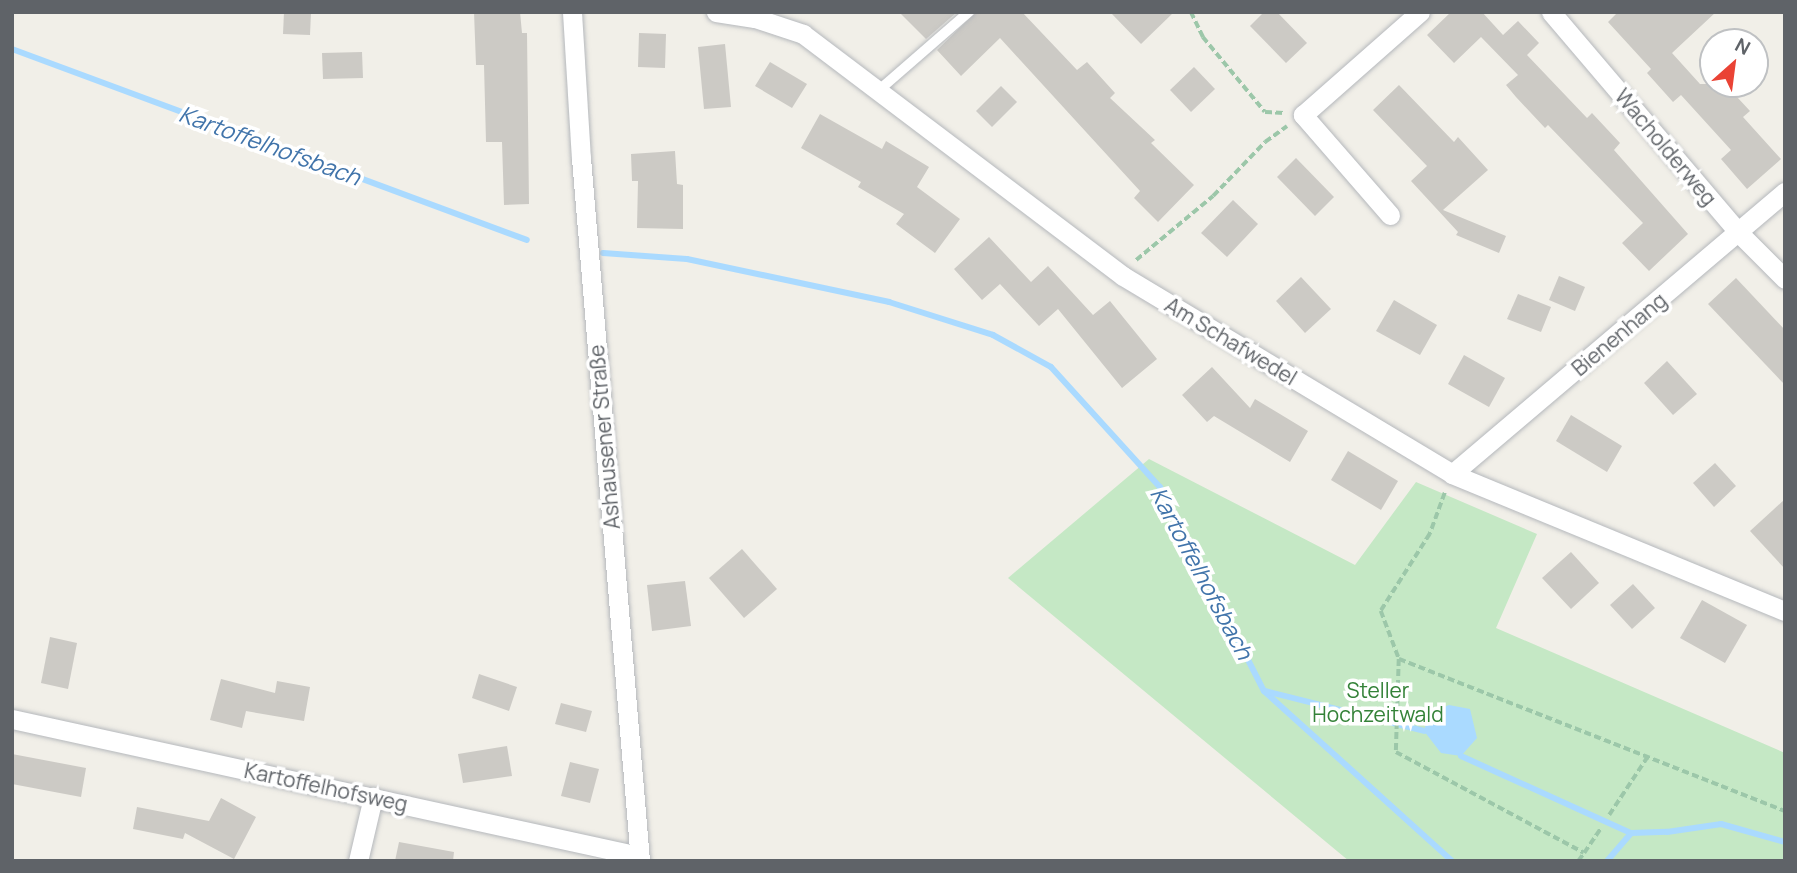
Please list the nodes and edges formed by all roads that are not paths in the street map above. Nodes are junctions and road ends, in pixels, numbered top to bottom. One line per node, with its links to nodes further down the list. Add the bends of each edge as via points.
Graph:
1 (572, 12): 15 (street, Ashausener Straße)
2 (716, 12): 6 (street, Am Schafwedel, via 755,18 803,34)
3 (969, 12): 6 (lane)
4 (1420, 12): 8 (street, via 1303,115)
5 (1551, 12): 9 (street, Wacholderweg)
6 (878, 91): 11 (street, Am Schafwedel, via 1123,276)
7 (1785, 192): 9 (street, Bienenhang)
8 (1390, 215)
9 (1738, 233): 10 (street, Wacholderweg); 11 (street, Bienenhang)
10 (1785, 279)
11 (1452, 474): 12 (street, Am Schafwedel)
12 (1785, 611)
13 (12, 719): 14 (street, Kartoffelhofsweg)
14 (373, 797): 15 (street, Kartoffelhofsweg); 16 (street)
15 (640, 858)
16 (358, 861)

